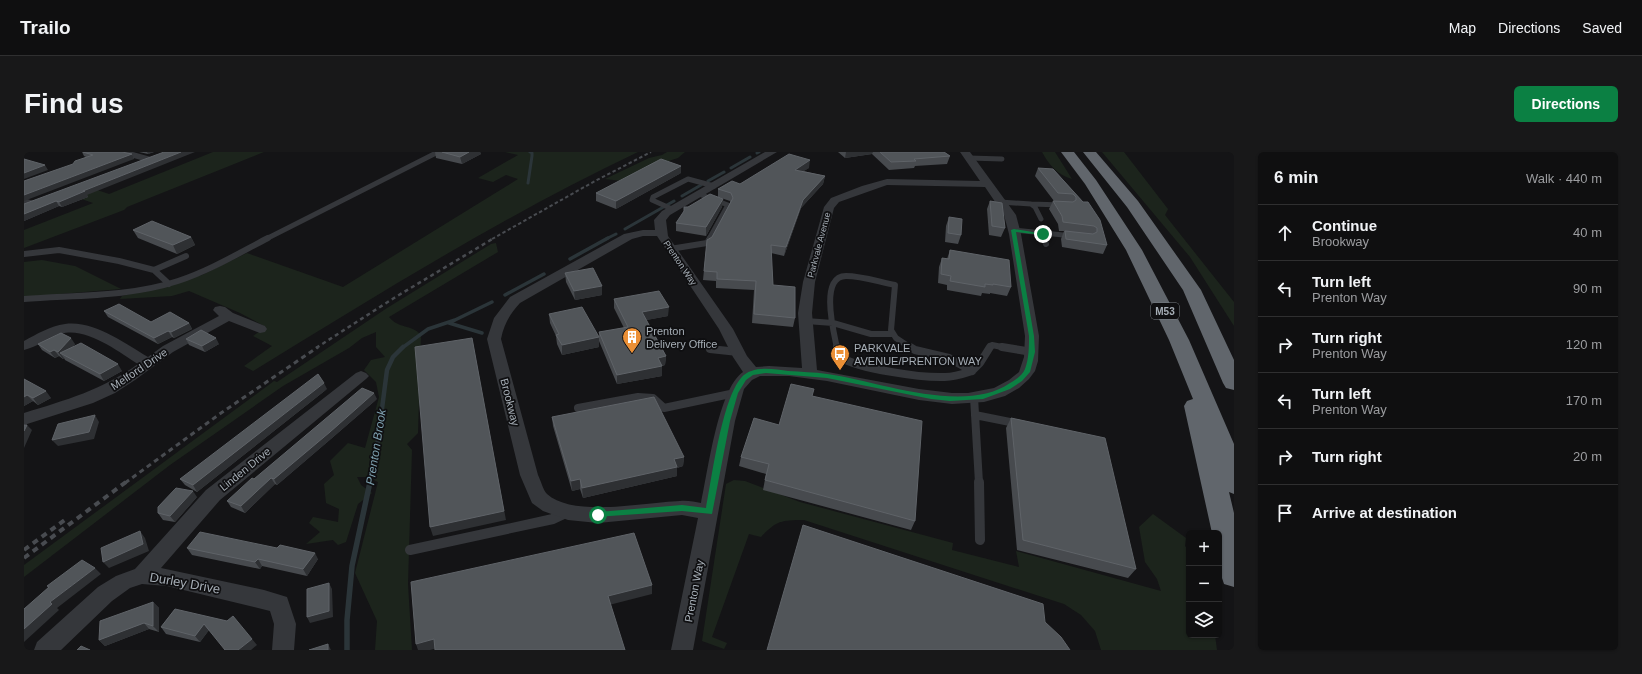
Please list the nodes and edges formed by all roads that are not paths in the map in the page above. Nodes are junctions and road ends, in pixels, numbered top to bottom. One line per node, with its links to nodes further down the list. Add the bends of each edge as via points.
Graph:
1 (122, 152): 8 (street)
2 (438, 152): 28 (lane, via 210,268)
3 (772, 152): 12 (street, Prenton Way)
4 (1067, 152): 34 (highway, M53, via 1134,250)
5 (1089, 152): 44 (highway, via 1133,204 1192,290)
6 (160, 154): 8 (street)
7 (967, 155): 9 (lane); 11 (street)
8 (148, 159): 10 (street)
9 (1002, 159)
10 (134, 165)
11 (987, 184): 14 (street); 30 (street, Parkvale Avenue, via 888,182 836,200 829,207 809,282)
12 (714, 186): 13 (street, Prenton Way); 17 (lane, via 688,179 653,197 652,200 655,202)
13 (699, 194): 17 (street, Prenton Way); 24 (lane, via 728,205 707,243)
14 (1000, 202): 15 (lane); 19 (street, via 1010,215)
15 (1031, 204): 16 (lane); 18 (lane)
16 (1069, 206)
17 (672, 209): 20 (street, Prenton Way, via 660,220)
18 (1041, 219)
19 (1014, 230): 21 (lane); 38 (street, via 1032,336)
20 (662, 233): 24 (street, Prenton Way); 52 (street, Brookway, via 628,236 595,254 515,300 497,324 494,339 529,474 539,498 550,506)
21 (1043, 234): 22 (lane); 23 (lane)
22 (1082, 237)
23 (1046, 244)
24 (670, 249): 37 (street, Prenton Way, via 726,329)
25 (24, 254): 27 (lane, via 59,250)
26 (186, 256): 27 (lane)
27 (154, 270): 28 (lane)
28 (169, 284): 29 (lane, via 135,290)
29 (24, 299)
30 (806, 321): 31 (lane); 42 (street, Parkvale Avenue)
31 (832, 323): 33 (lane, via 871,334); 33 (lane, via 829,312 830,295 838,277 892,284 896,287); 40 (lane, via 840,357 848,362 925,376 947,377)
32 (260, 329): 39 (street, Melford Drive, via 224,313)
33 (892, 334): 40 (lane, via 915,350 949,358)
34 (1179, 340): 51 (highway, M53, via 1222,443); 57 (highway)
35 (26, 349): 39 (street, via 58,331 80,328)
36 (710, 349): 37 (lane)
37 (738, 352): 41 (street, Prenton Way)
38 (1032, 352): 40 (lane, via 990,345 981,362); 46 (street, via 1028,370 1020,379 1008,388)
39 (148, 363): 49 (street, Melford Drive, via 130,377 87,399)
40 (972, 371)
41 (752, 373): 42 (street, via 766,371); 45 (street, Prenton Way, via 744,379)
42 (810, 374): 46 (street, via 931,397)
43 (361, 376): 56 (street, Linden Drive, via 213,495)
44 (1234, 383)
45 (735, 393): 47 (lane, via 664,408 653,398 638,397); 53 (street, Prenton Way, via 727,421)
46 (974, 397): 48 (lane)
47 (578, 408)
48 (975, 415): 50 (lane); 54 (lane)
49 (24, 419)
50 (1027, 426)
51 (1234, 484)
52 (568, 512): 53 (street, Brookway, via 598,515 682,508); 55 (lane, via 553,519)
53 (710, 512): 60 (street, Prenton Way)
54 (980, 540)
55 (410, 550)
56 (142, 575): 58 (street, Durley Drive, via 123,582 105,594); 59 (street, Durley Drive, via 166,577 279,604 285,624)
57 (1234, 575)
58 (45, 650)
59 (283, 650)
60 (682, 650)

